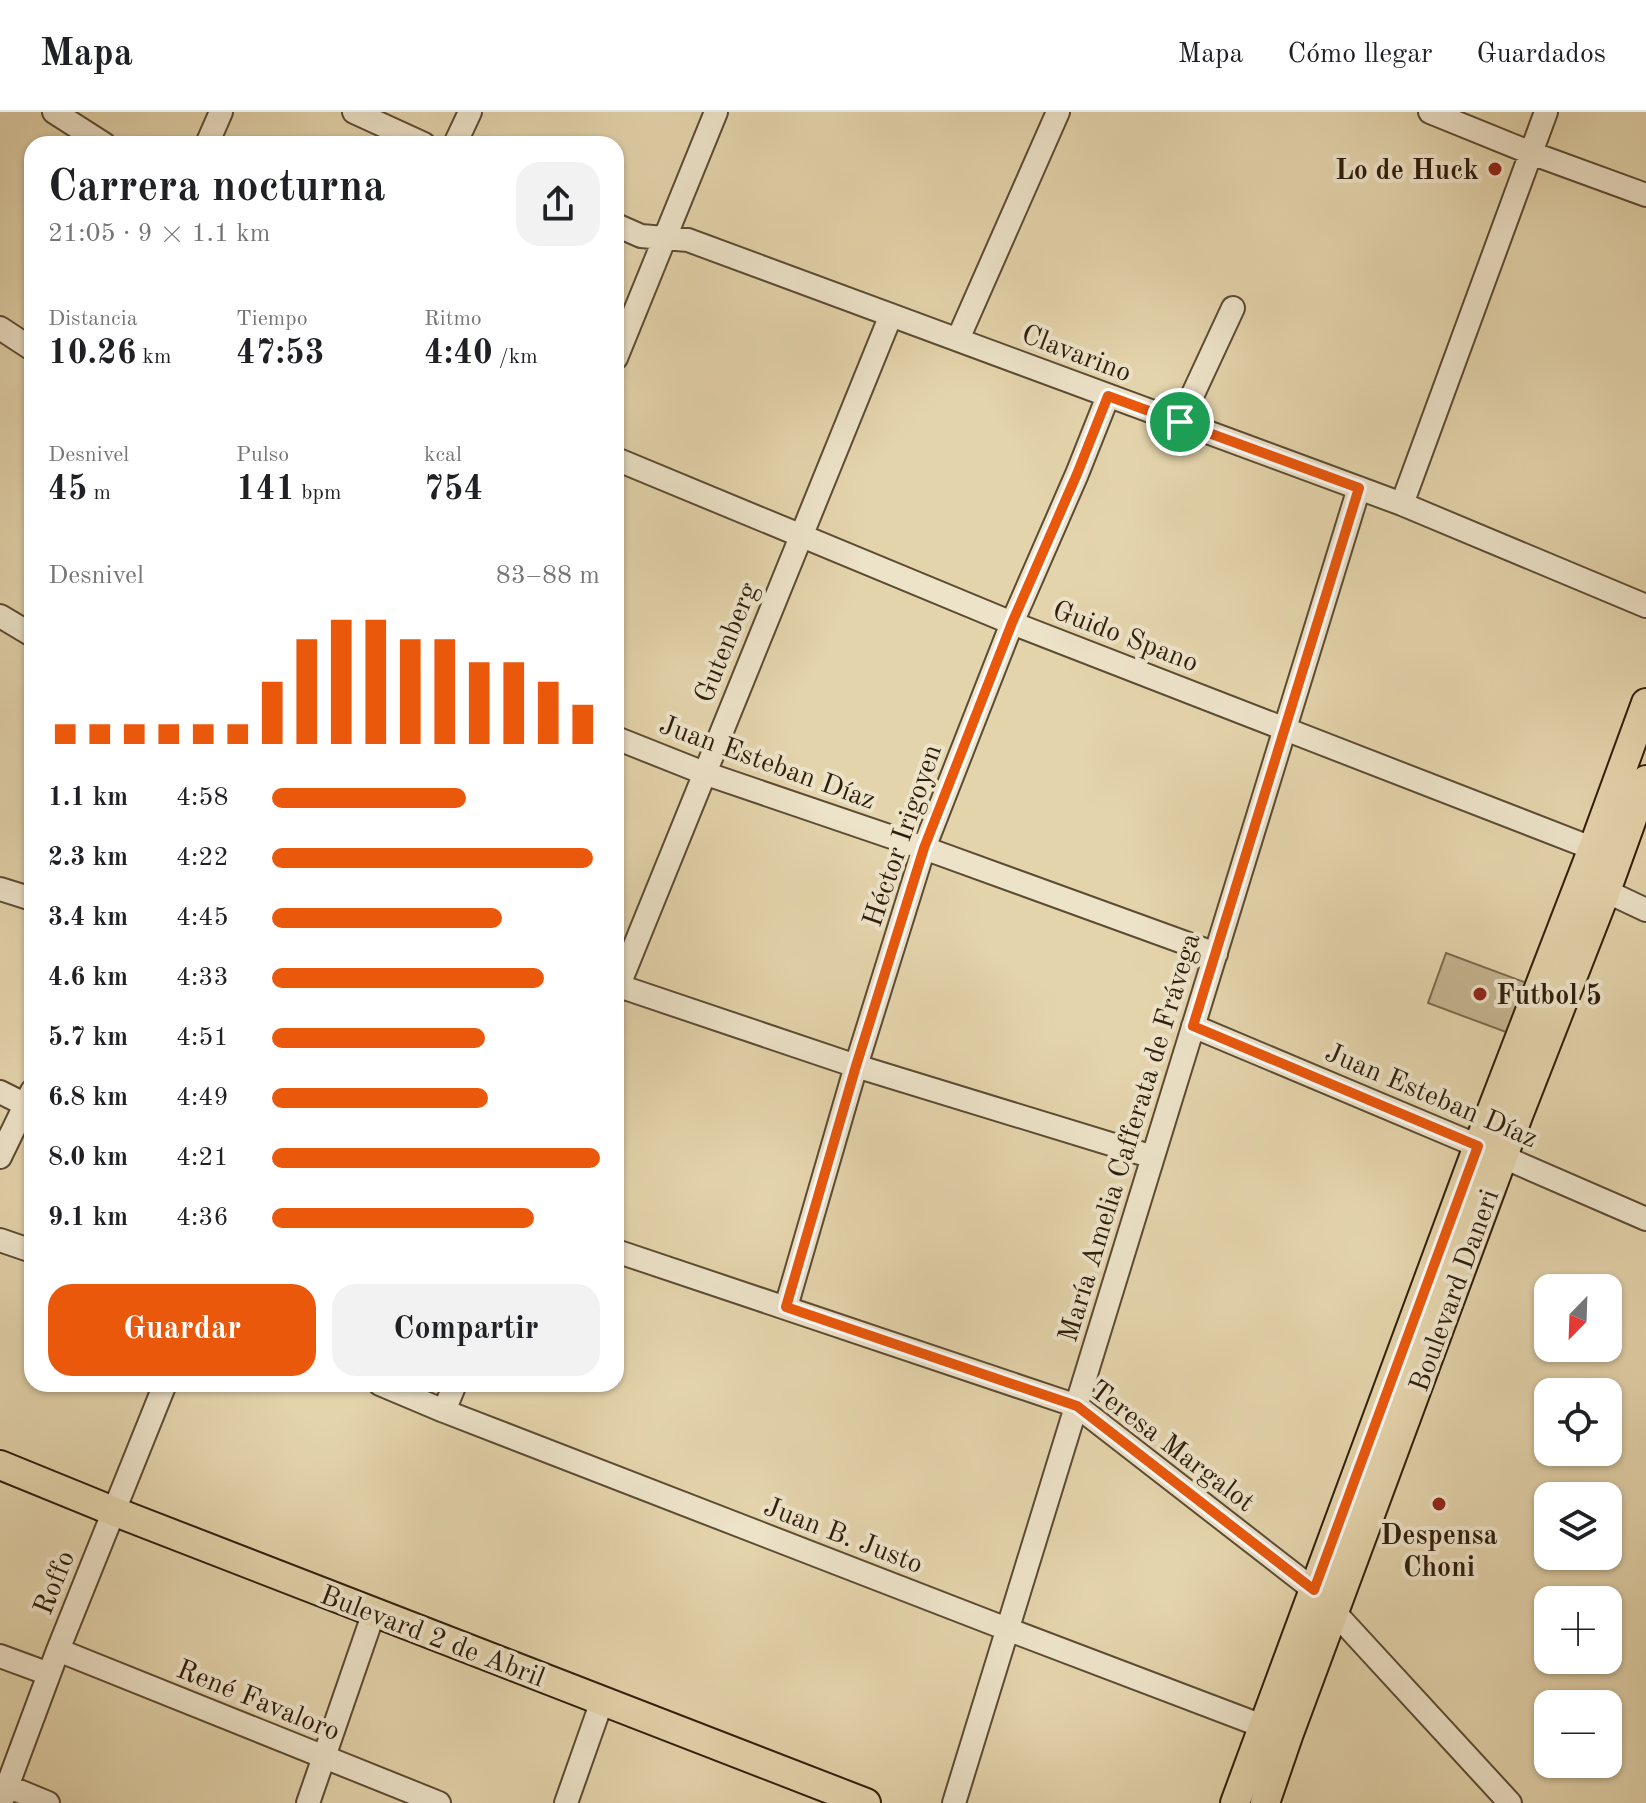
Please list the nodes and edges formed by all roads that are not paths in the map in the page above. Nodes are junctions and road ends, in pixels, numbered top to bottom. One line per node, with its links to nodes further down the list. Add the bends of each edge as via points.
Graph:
1 (54, 112): 9 (street)
2 (221, 112): 10 (street)
3 (354, 112): 11 (street)
4 (470, 112): 12 (street)
5 (716, 112): 16 (street)
6 (1058, 112): 21 (street)
7 (1430, 112): 13 (street)
8 (1546, 112): 13 (street)
9 (92, 136)
10 (210, 136)
11 (406, 136)
12 (459, 136)
13 (1531, 153): 14 (street); 27 (street)
14 (1646, 195)
15 (624, 229): 16 (street, Clavarino)
16 (666, 237): 18 (street, Clavarino, via 688,240); 20 (street)
17 (1233, 308): 24 (street)
18 (891, 315): 21 (street, Clavarino); 28 (street, Gutenberg)
19 (3, 336): 22 (street)
20 (624, 339)
21 (958, 339): 23 (street, Clavarino)
22 (24, 345)
23 (1108, 396): 24 (street, Clavarino); 31 (street, Héctor Irigoyen)
24 (1180, 422): 26 (street, Clavarino)
25 (624, 462): 28 (street, Guido Spano)
26 (1359, 488): 27 (street, Clavarino); 34 (street, María Amelia Cafferata de Frávega)
27 (1402, 504): 29 (street, Clavarino)
28 (801, 536): 31 (street, Guido Spano); 36 (street, Gutenberg)
29 (1646, 606)
30 (0, 616): 32 (street)
31 (1012, 623): 34 (street, Guido Spano); 38 (street, Héctor Irigoyen)
32 (24, 630)
33 (1646, 703): 39 (main road, Boulevard Daneri)
34 (1285, 728): 39 (street, Guido Spano); 44 (street, María Amelia Cafferata de Frávega)
35 (624, 741): 36 (street, Juan Esteban Díaz)
36 (704, 773): 38 (street, Juan Esteban Díaz); 45 (street, Gutenberg)
37 (1646, 780): 39 (main road, Boulevard Daneri)
38 (924, 848): 44 (street, Juan Esteban Díaz); 48 (street, Héctor Irigoyen)
39 (1605, 853): 40 (main road, Boulevard Daneri)
40 (1593, 885): 43 (street); 52 (main road, Boulevard Daneri)
41 (0, 889): 42 (street)
42 (24, 897)
43 (1646, 910)
44 (1216, 954): 47 (street, María Amelia Cafferata de Frávega)
45 (624, 971)
46 (624, 990): 48 (street)
47 (1193, 1026): 52 (street, Juan Esteban Díaz); 54 (street, María Amelia Cafferata de Frávega)
48 (856, 1066): 54 (street); 59 (street, Héctor Irigoyen)
49 (0, 1092): 50 (street)
50 (24, 1097)
51 (24, 1108): 53 (street)
52 (1490, 1151): 55 (street, Juan Esteban Díaz); 65 (main road, Boulevard Daneri)
53 (0, 1157)
54 (1153, 1157): 63 (street, María Amelia Cafferata de Frávega)
55 (1646, 1219)
56 (0, 1240): 57 (street)
57 (24, 1248)
58 (624, 1254): 59 (street, Teresa Margalot)
59 (786, 1307): 63 (street, Teresa Margalot)
60 (162, 1392): 67 (street, Roffo)
61 (399, 1392): 64 (street, Juan B. Justo)
62 (452, 1392): 64 (street)
63 (1077, 1406): 68 (street, Teresa Margalot); 71 (street, María Amelia Cafferata de Frávega)
64 (444, 1411): 71 (street, Juan B. Justo)
65 (1385, 1437): 68 (main road, Boulevard Daneri); 70 (main road, Boulevard Daneri)
66 (0, 1465): 67 (main road, Bulevard 2 de Abril)
67 (113, 1511): 69 (main road, Bulevard 2 de Abril); 72 (street, Roffo)
68 (1314, 1590): 70 (street, Teresa Margalot); 76 (main road, Boulevard Daneri)
69 (374, 1612): 75 (main road, Bulevard 2 de Abril); 77 (street)
70 (1334, 1613): 76 (main road, Boulevard Daneri); 87 (street, Teresa Margalot)
71 (1007, 1629): 76 (street, Juan B. Justo); 84 (street, María Amelia Cafferata de Frávega)
72 (58, 1650): 74 (street, Roffo); 77 (street, René Favaloro)
73 (0, 1656): 74 (street)
74 (49, 1674): 78 (street, Roffo)
75 (602, 1701): 82 (street); 83 (main road, Bulevard 2 de Abril)
76 (1275, 1731): 85 (main road, Boulevard Daneri); 86 (main road, Boulevard Daneri)
77 (323, 1758): 80 (street); 81 (street, René Favaloro)
78 (4, 1795): 79 (street)
79 (48, 1803)
80 (308, 1803)
81 (439, 1803)
82 (566, 1803)
83 (866, 1803)
84 (954, 1803)
85 (1235, 1803)
86 (1265, 1803)
87 (1510, 1803)

